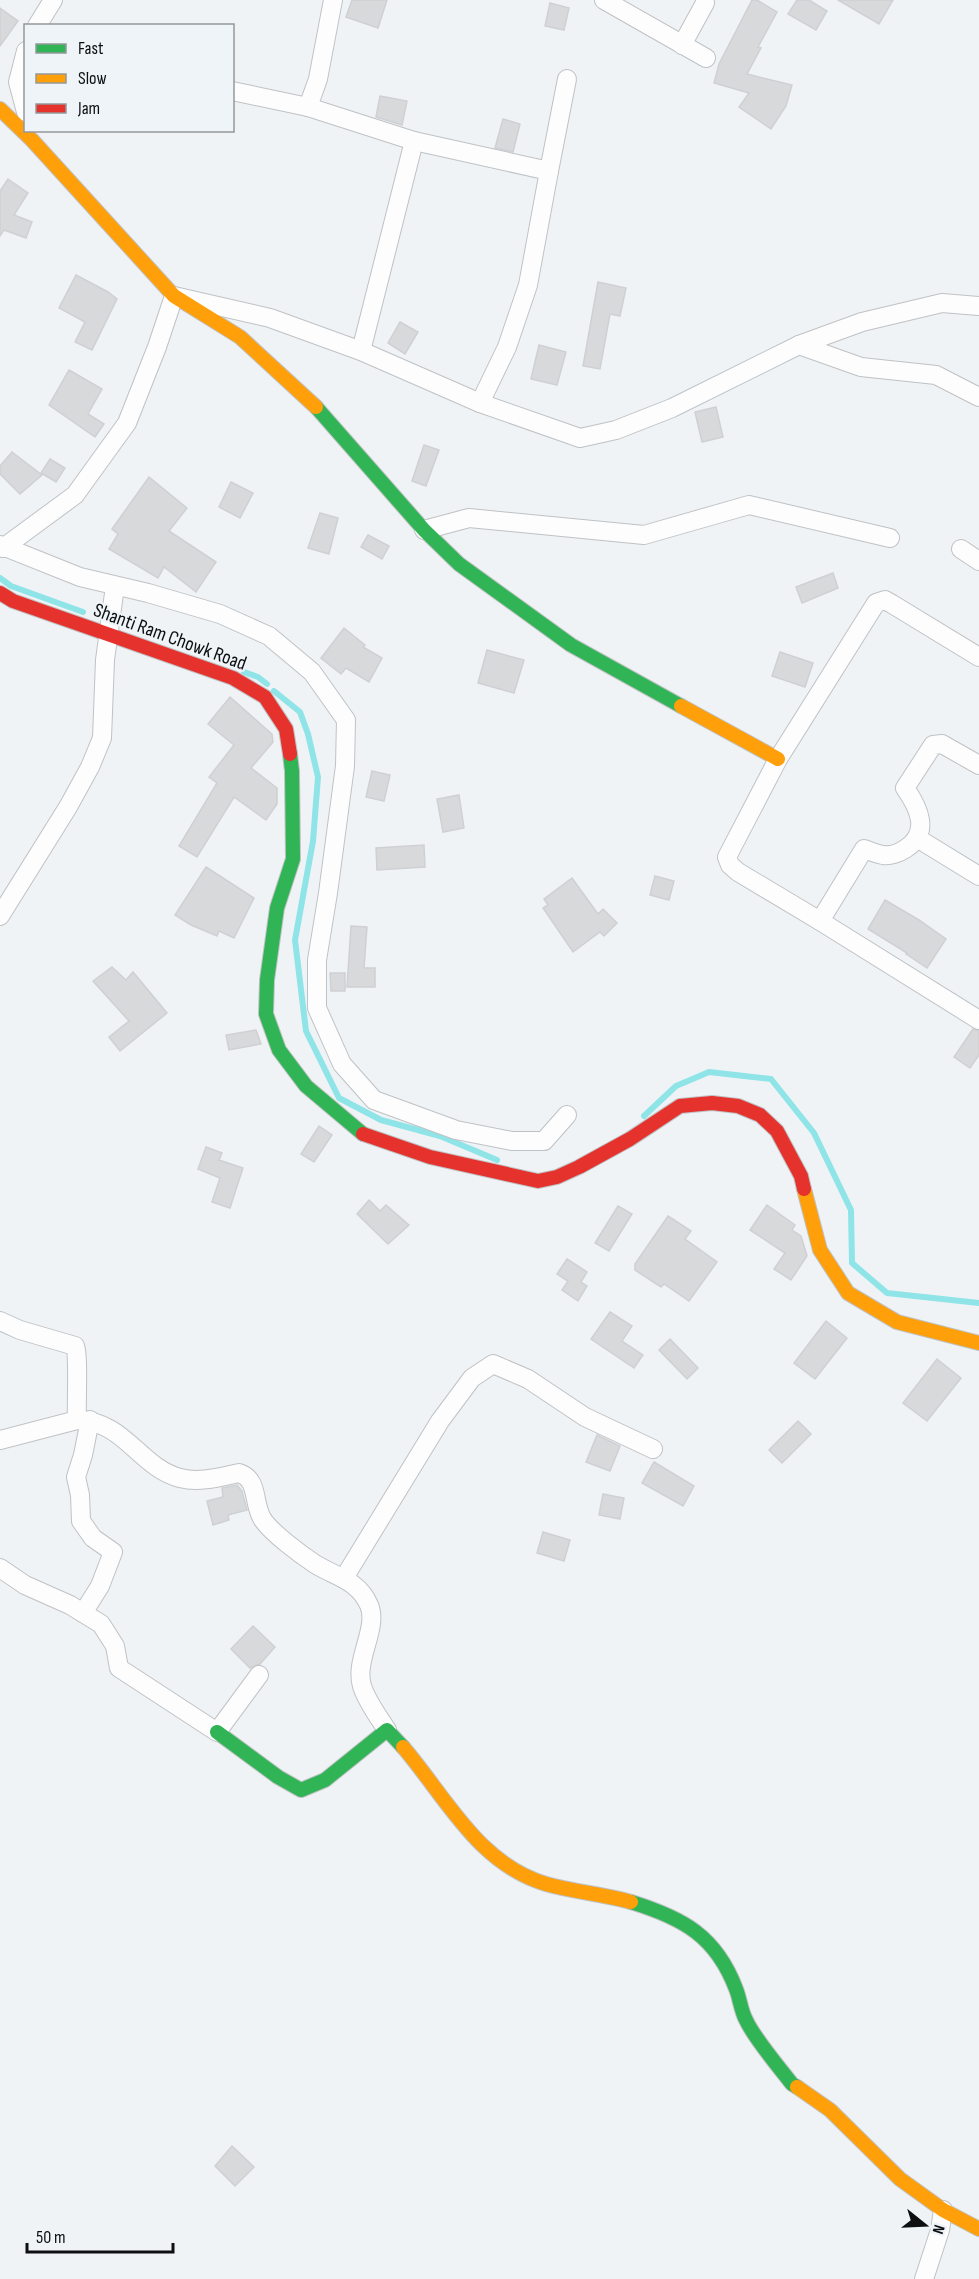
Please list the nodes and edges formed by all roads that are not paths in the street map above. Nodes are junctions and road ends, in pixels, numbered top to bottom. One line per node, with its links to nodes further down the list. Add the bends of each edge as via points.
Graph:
1 (53, 0): 5 (street)
2 (333, 0): 12 (street, via 318,79)
3 (604, 0): 6 (street)
4 (705, 3): 6 (street)
5 (38, 24)
6 (682, 45): 7 (street)
7 (706, 58)
8 (24, 59): 11 (street, via 18,82)
9 (567, 79): 17 (street)
10 (234, 91): 12 (street)
11 (24, 104)
12 (308, 107): 16 (street)
13 (0, 110): 14 (street)
14 (24, 129)
15 (31, 135): 18 (street)
16 (414, 141): 17 (street); 21 (street)
17 (549, 171): 23 (street, via 528,285 507,347)
18 (174, 296): 21 (street, via 270,318); 24 (street, via 240,337 313,404); 26 (street, via 127,423 75,495)
19 (979, 306): 20 (street, via 942,303 862,322)
20 (798, 345): 22 (street, via 861,367 936,375); 23 (street, via 672,408 616,430 580,438)
21 (361, 351): 23 (street)
22 (979, 397)
23 (480, 403)
24 (424, 530): 25 (street, via 469,518 644,536 749,505); 33 (street, via 459,564 571,645)
25 (890, 538)
26 (2, 547): 30 (street)
27 (961, 549): 28 (street)
28 (979, 561)
29 (0, 593): 31 (street, Shanti Ram Chowk Road)
30 (113, 593): 31 (street); 40 (street, via 148,593 220,614 269,636 312,672 346,720 345,766 316,960 317,1008 342,1064 374,1100 456,1130 512,1141 544,1142)
31 (108, 631): 37 (street, via 102,738 73,797); 42 (street, Shanti Ram Chowk Road, via 233,678 265,696 286,729 292,771 293,859 278,908 266,1014 279,1050 306,1086 337,1114 367,1137 430,1157 538,1181 579,1167 680,1106 712,1103 738,1107 760,1115 777,1131 801,1176 820,1250 848,1293 897,1322)
32 (979, 657): 33 (street, via 885,600 876,603)
33 (778, 759): 38 (street, via 726,857 738,872)
34 (979, 765): 35 (street, via 942,744 933,745 905,788 920,814)
35 (917, 838): 36 (street); 38 (street, via 901,852 885,855 864,849)
36 (979, 876)
37 (0, 916)
38 (820, 921): 39 (street)
39 (979, 1020)
40 (567, 1115)
41 (0, 1322): 43 (street, via 75,1346)
42 (979, 1343)
43 (84, 1420): 44 (street); 47 (street, via 114,1430 157,1466 181,1478 200,1480 243,1474 252,1484 262,1519 271,1529 316,1565); 48 (street, via 83,1455 76,1477 81,1521 93,1538 113,1552 100,1586)
44 (0, 1440)
45 (653, 1449): 47 (street, via 585,1418 528,1379 493,1364 472,1378 440,1421)
46 (0, 1568): 48 (street)
47 (344, 1578): 50 (street, via 355,1585 370,1607 371,1625 361,1685)
48 (83, 1613): 51 (street, via 101,1624 115,1646 119,1668)
49 (260, 1675): 51 (street)
50 (387, 1730): 51 (street, via 325,1780 301,1790 278,1778); 52 (street, via 470,1833 492,1855 521,1874 546,1884 664,1912 694,1928 719,1955 736,1988 746,2021 792,2084 830,2110 900,2179)
51 (217, 1732)
52 (943, 2210): 53 (street); 54 (street)
53 (979, 2229)
54 (924, 2279)

